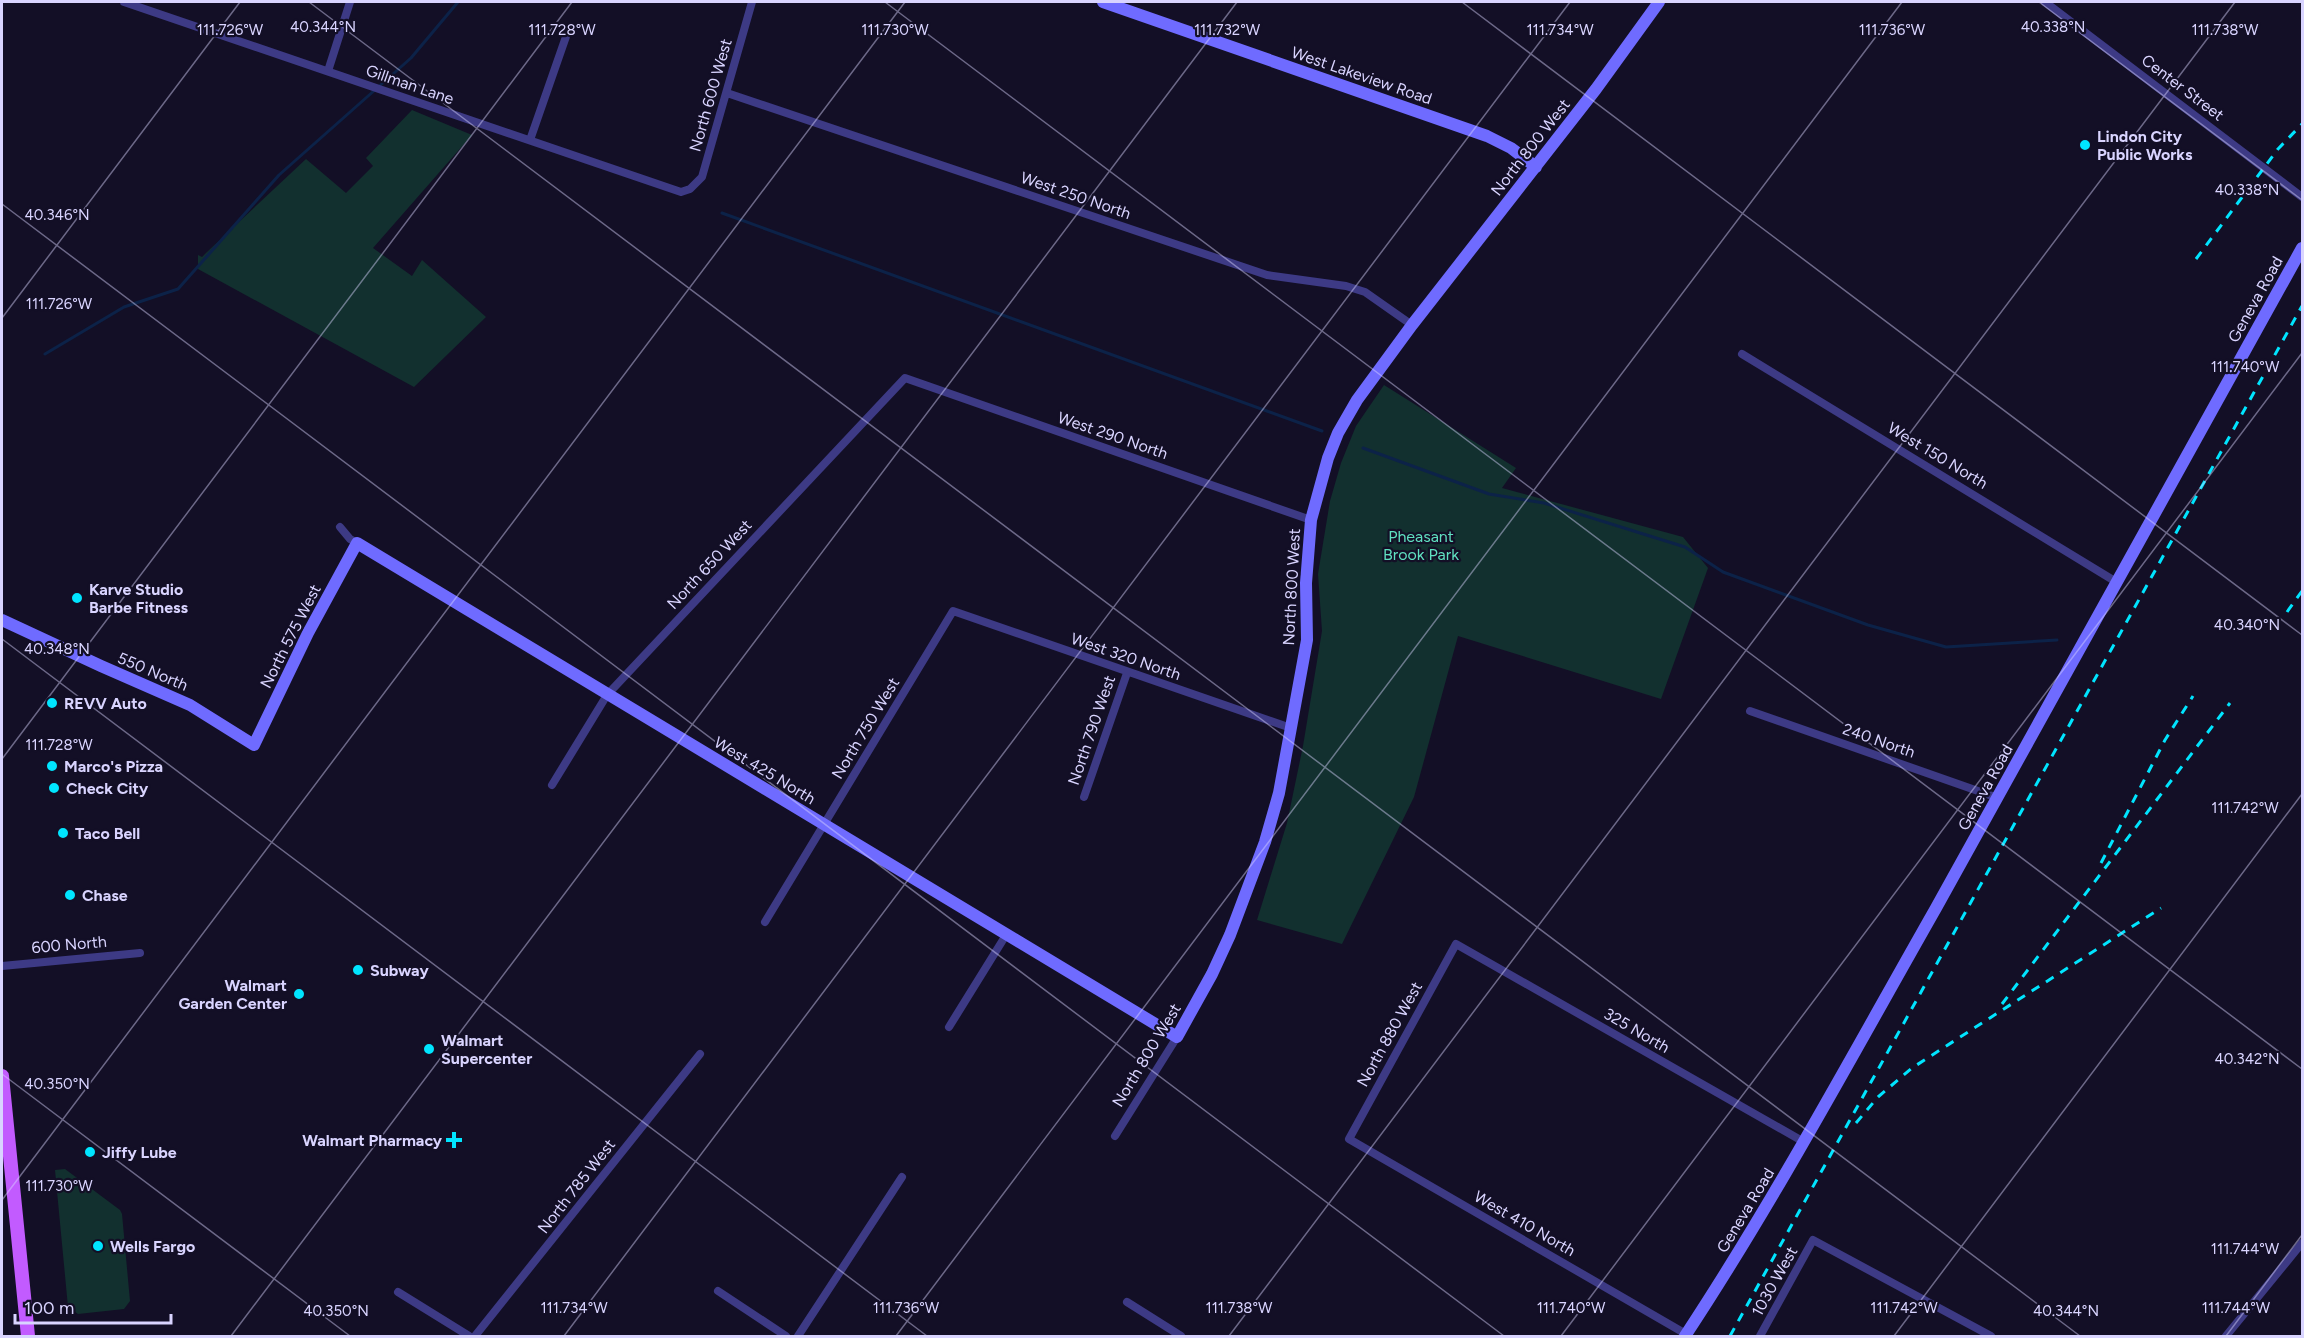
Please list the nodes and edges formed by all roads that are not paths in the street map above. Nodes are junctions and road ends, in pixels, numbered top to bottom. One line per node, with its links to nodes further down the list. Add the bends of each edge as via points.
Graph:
1 (124, 2): 8 (street, Gillman Lane)
2 (350, 2): 8 (street)
3 (752, 2): 9 (street, North 600 West)
4 (1103, 2): 11 (street, West Lakeview Road, via 1487,136)
5 (1659, 2): 11 (street, North 800 West)
6 (2045, 2): 13 (street, Center Street)
7 (569, 28): 10 (street)
8 (328, 71): 10 (street, Gillman Lane)
9 (727, 93): 12 (street, North 600 West, via 702,177); 15 (street, West 250 North, via 1246,268 1365,292)
10 (530, 140): 12 (street, Gillman Lane, via 681,192)
11 (1536, 167): 15 (street, North 800 West)
12 (687, 190)
13 (2302, 197)
14 (2302, 248): 21 (street, Geneva Road)
15 (1412, 325): 18 (street, North 800 West, via 1338,433)
16 (1742, 354): 21 (street, West 150 North)
17 (906, 378): 18 (street, West 290 North); 25 (street, North 650 West)
18 (1311, 520): 27 (street, North 800 West, via 1307,640)
19 (340, 527): 20 (street, West 425 North)
20 (357, 543): 25 (street, West 425 North); 28 (street, North 575 West)
21 (2118, 583): 31 (street, Geneva Road)
22 (953, 610): 24 (street, West 320 North); 32 (street, North 750 West)
23 (2, 620): 28 (street, 550 North, via 190,705)
24 (1127, 673): 27 (street, West 320 North); 30 (street, North 790 West)
25 (607, 694): 29 (street, North 650 West); 32 (street, West 425 North)
26 (1750, 711): 31 (street, 240 North)
27 (1291, 728): 39 (street, North 800 West, via 1279,793 1248,890 1212,974)
28 (254, 745)
29 (552, 785)
30 (1084, 797)
31 (1998, 798): 44 (street, Geneva Road)
32 (824, 825): 33 (street, North 750 West); 34 (street, West 425 North)
33 (765, 922)
34 (1006, 935): 38 (street); 39 (street, West 425 North)
35 (1456, 944): 43 (street, North 880 West); 44 (street, 325 North)
36 (140, 953): 37 (street, 600 North)
37 (2, 966)
38 (949, 1027)
39 (1177, 1037): 42 (street, North 800 West)
40 (700, 1054): 53 (street, North 785 West)
41 (2, 1076): 51 (main road)
42 (1115, 1136)
43 (1349, 1138): 50 (street, West 410 North)
44 (1804, 1142): 50 (street, Geneva Road)
45 (902, 1177): 55 (street)
46 (2302, 1243): 59 (street)
47 (718, 1291): 54 (street)
48 (398, 1293): 52 (street)
49 (1127, 1302): 56 (street)
50 (1685, 1335)
51 (28, 1336)
52 (469, 1336)
53 (475, 1336)
54 (786, 1336)
55 (798, 1336)
56 (1181, 1336)
57 (1760, 1336): 58 (street, 1030 West, via 1813,1240)
58 (1991, 1336)
59 (2226, 1336)

